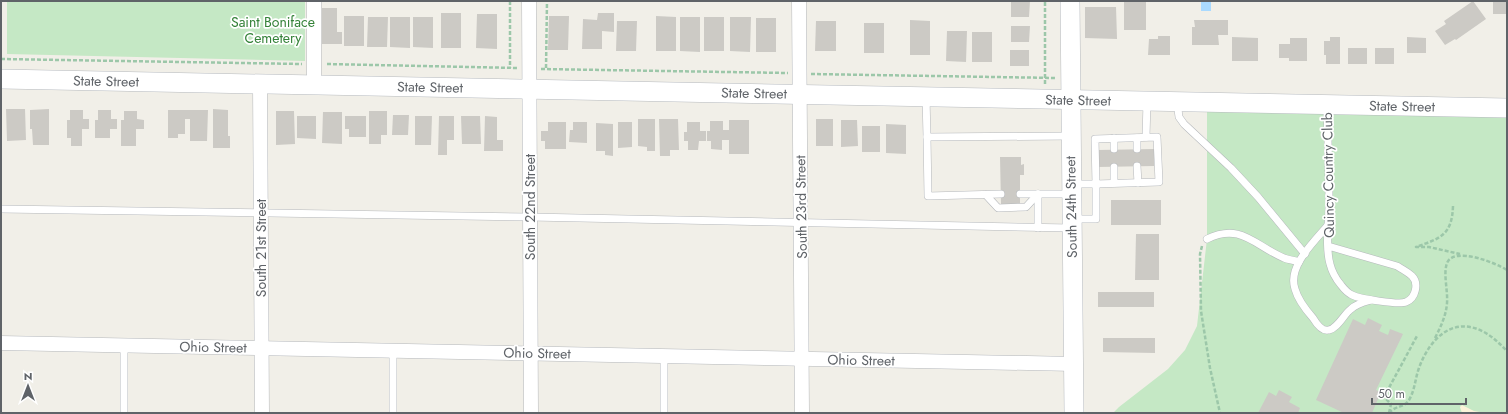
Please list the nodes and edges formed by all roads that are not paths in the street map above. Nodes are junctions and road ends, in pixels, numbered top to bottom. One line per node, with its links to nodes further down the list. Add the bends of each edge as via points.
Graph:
1 (314, 1): 7 (street)
2 (529, 1): 8 (street, South 22nd Street)
3 (799, 1): 9 (street, South 23rd Street)
4 (1070, 1): 11 (street, South 24th Street)
5 (1, 79): 6 (street, State Street)
6 (260, 84): 7 (street, State Street); 34 (street, South 21st Street)
7 (314, 85): 8 (street, State Street)
8 (530, 89): 9 (street, State Street); 35 (street, South 22nd Street)
9 (799, 94): 10 (street, State Street); 36 (street, South 23rd Street)
10 (926, 97): 11 (street, State Street); 17 (lane)
11 (1070, 100): 12 (street, State Street); 16 (street, South 24th Street)
12 (1147, 101): 13 (street, State Street); 20 (lane)
13 (1178, 102): 14 (street, State Street); 42 (lane, via 1179,117 1184,124 1253,191)
14 (1327, 105): 15 (street, State Street); 38 (lane, Quincy Country Club)
15 (1507, 108)
16 (1071, 136): 17 (lane); 28 (street, South 24th Street)
17 (927, 137): 32 (lane, via 928,196)
18 (1114, 138): 19 (lane); 21 (lane); 27 (lane, via 1095,138)
19 (1137, 138): 20 (lane); 22 (lane)
20 (1146, 138): 26 (lane, via 1157,138 1159,182)
21 (1114, 149)
22 (1137, 149)
23 (1114, 166): 25 (lane)
24 (1137, 166): 26 (lane)
25 (1114, 183): 26 (lane); 27 (lane)
26 (1138, 183)
27 (1096, 184): 28 (lane); 37 (lane, via 1096,219)
28 (1071, 189): 31 (lane); 37 (street, South 24th Street)
29 (1001, 194): 32 (lane)
30 (1020, 194): 31 (lane)
31 (1038, 194): 32 (lane, via 1026,207 1005,208 998,208); 39 (lane)
32 (986, 195)
33 (1, 209): 34 (lane)
34 (261, 213): 35 (lane); 47 (street, South 21st Street)
35 (530, 217): 36 (lane); 49 (street, South 22nd Street)
36 (801, 222): 39 (lane); 51 (street, South 23rd Street)
37 (1072, 224): 39 (lane); 52 (street, South 24th Street)
38 (1328, 224): 41 (lane, Quincy Country Club); 42 (lane)
39 (1038, 228)
40 (1207, 239): 43 (lane, via 1218,234 1242,235 1284,258)
41 (1328, 246): 44 (lane, Quincy Country Club, via 1330,264 1340,284 1353,296); 44 (lane, Quincy Country Club, via 1397,266 1413,277 1416,285 1414,296 1407,302 1399,304)
42 (1305, 254): 43 (lane)
43 (1299, 262): 44 (lane, via 1294,273 1295,290 1314,320 1323,329 1331,330 1353,307)
44 (1373, 300)
45 (1, 343): 46 (street, Ohio Street)
46 (124, 346): 47 (street, Ohio Street); 53 (lane)
47 (262, 348): 48 (street, Ohio Street); 54 (street, South 21st Street)
48 (393, 351): 49 (street, Ohio Street); 55 (lane)
49 (531, 353): 50 (street, Ohio Street); 56 (street, South 22nd Street)
50 (664, 356): 51 (street, Ohio Street); 57 (lane)
51 (802, 359): 52 (street, Ohio Street); 58 (street, South 23rd Street)
52 (1074, 364): 59 (street, South 24th Street)
53 (124, 413)
54 (262, 413)
55 (393, 413)
56 (531, 413)
57 (664, 413)
58 (802, 413)
59 (1074, 413)

